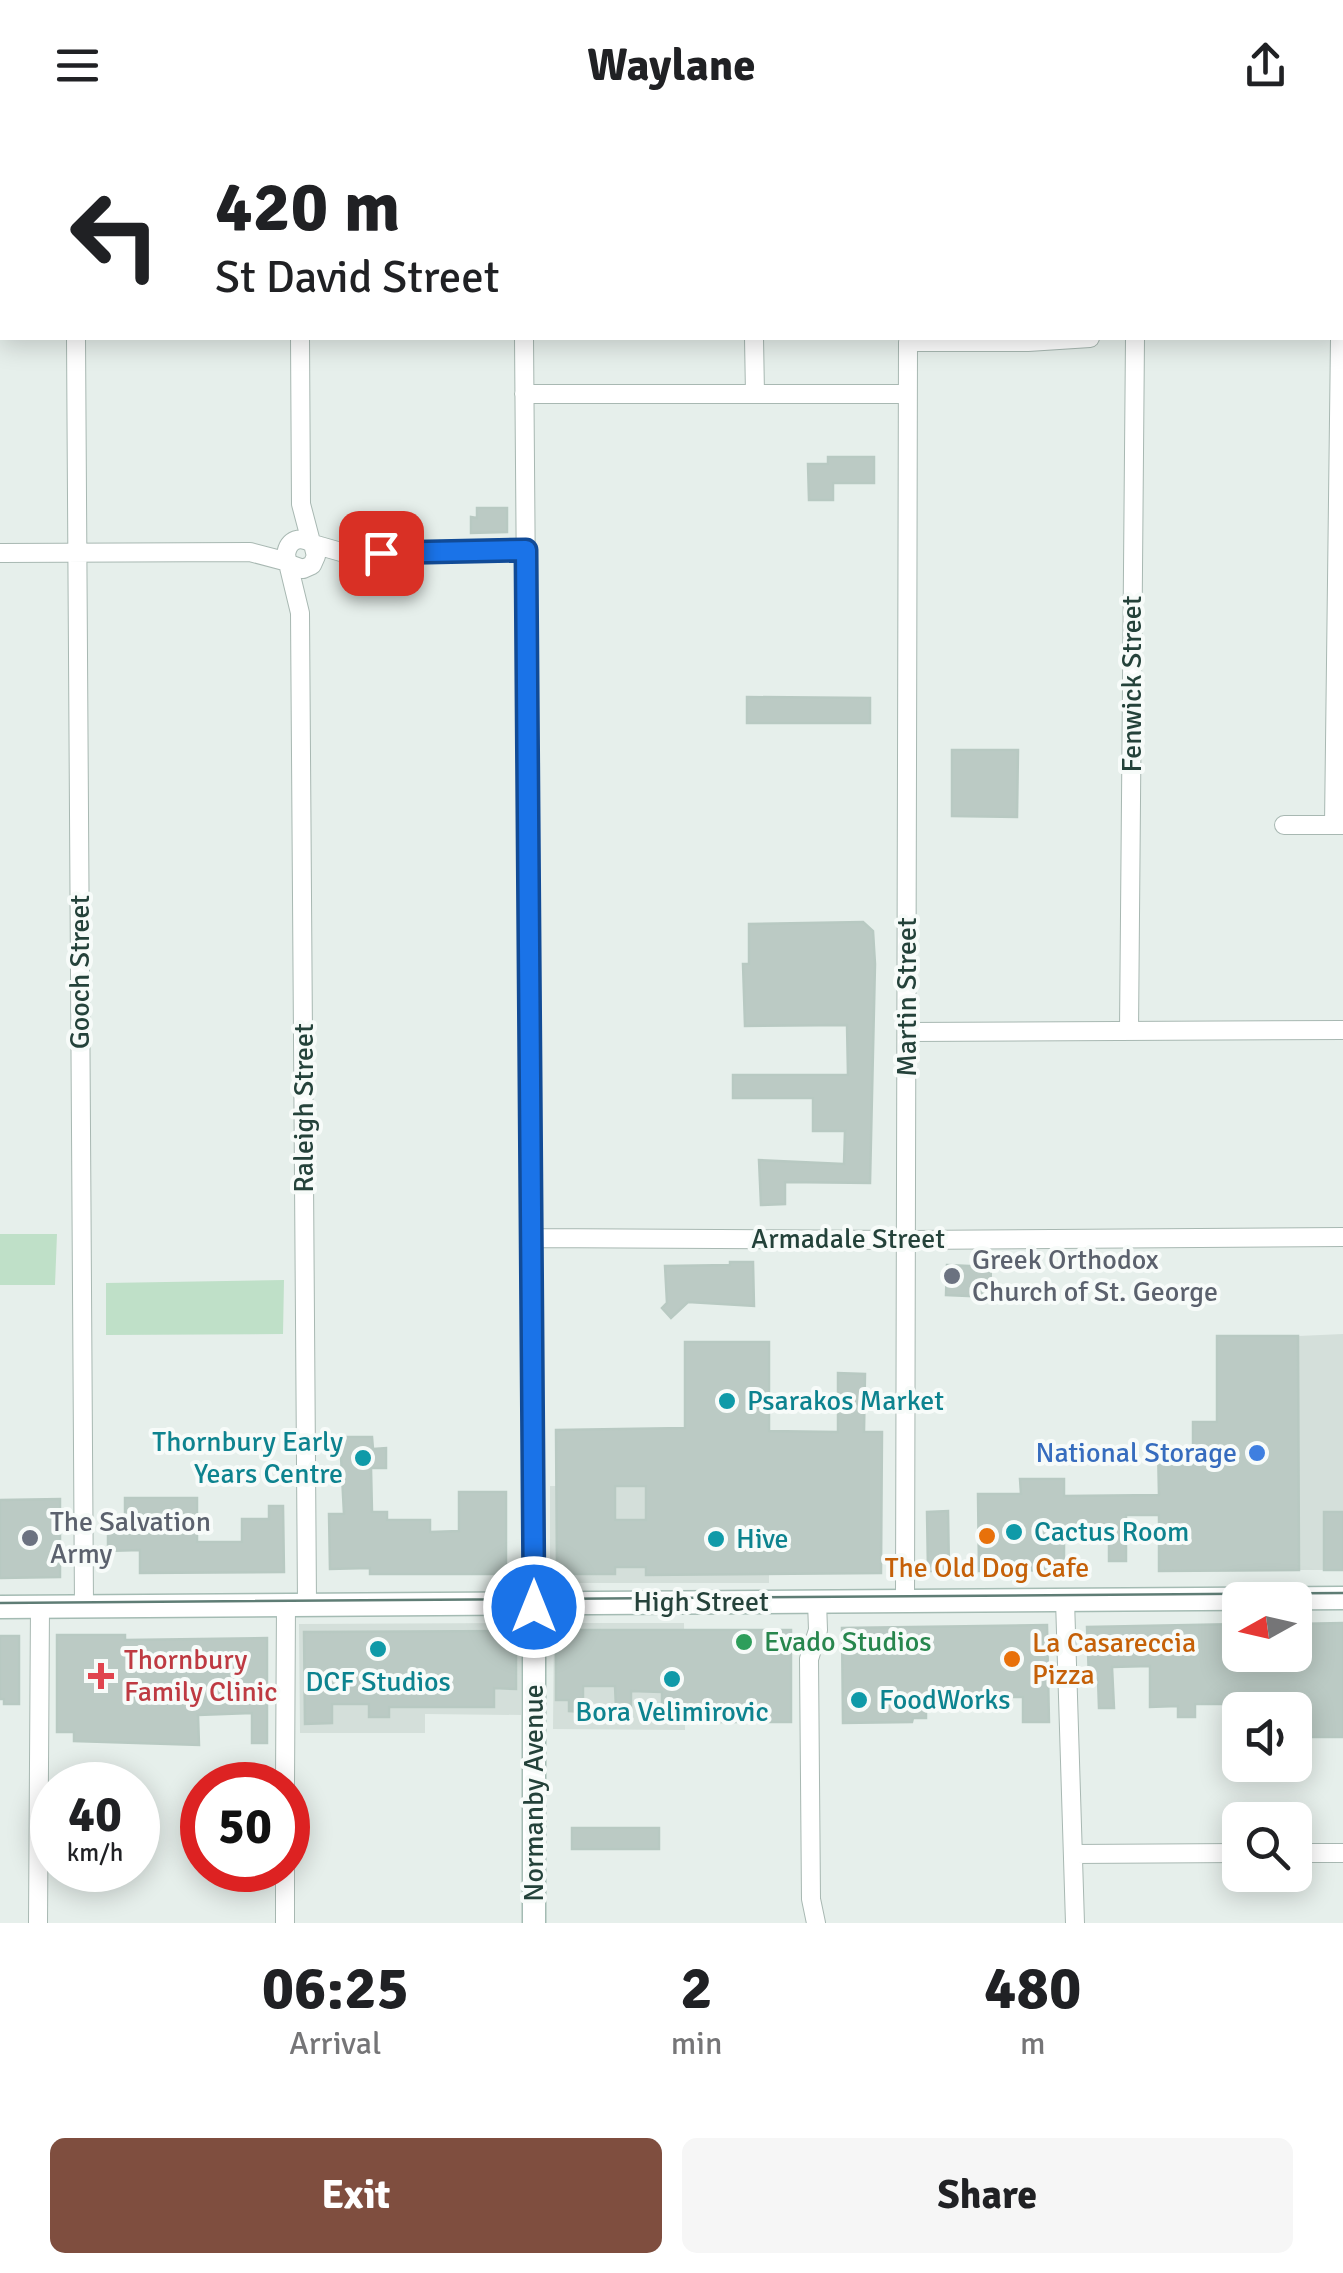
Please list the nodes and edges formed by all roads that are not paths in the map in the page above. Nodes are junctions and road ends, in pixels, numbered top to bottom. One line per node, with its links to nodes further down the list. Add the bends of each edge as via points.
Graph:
1 (76, 340): 13 (street, Gooch Street)
2 (300, 340): 11 (street, Raleigh Street)
3 (524, 340): 8 (street)
4 (754, 340): 9 (street)
5 (1028, 340): 10 (street, Martin Street, via 908,342)
6 (1135, 340): 21 (street, Fenwick Street)
7 (1342, 340): 19 (street)
8 (524, 394): 9 (street); 12 (street)
9 (755, 394): 10 (street)
10 (905, 394): 22 (street, Martin Street)
11 (301, 504): 15 (street, Raleigh Street); 16 (street, Raleigh Street)
12 (526, 550): 16 (street); 24 (street)
13 (78, 551): 14 (street); 15 (street); 33 (street, Gooch Street)
14 (0, 553)
15 (290, 553): 16 (street, via 303,539); 16 (street, via 303,570); 17 (street, Raleigh Street)
16 (312, 554): 17 (street, Raleigh Street)
17 (300, 613): 31 (street, Raleigh Street)
18 (1284, 825): 19 (street)
19 (1339, 825)
20 (1343, 1030): 21 (street)
21 (1129, 1031): 22 (street)
22 (906, 1032): 25 (street, Martin Street)
23 (1343, 1237): 25 (street, Armadale Street)
24 (532, 1238): 25 (street, Armadale Street); 30 (street)
25 (908, 1240): 27 (street, Martin Street)
26 (1343, 1598): 28 (main road, High Street)
27 (905, 1600): 28 (main road, High Street); 29 (main road, High Street)
28 (1065, 1600): 39 (street)
29 (818, 1601): 30 (main road, High Street); 44 (street, via 809,1658)
30 (534, 1602): 31 (main road, High Street); 43 (main road, Normanby Avenue)
31 (296, 1604): 33 (main road, High Street); 35 (street, Raleigh Street)
32 (40, 1606): 33 (main road, High Street); 34 (main road, High Street); 41 (street)
33 (84, 1606)
34 (0, 1607)
35 (286, 1762)
36 (1222, 1853): 39 (street)
37 (1312, 1853): 38 (street)
38 (1343, 1853)
39 (1074, 1854): 45 (street)
40 (285, 1892): 42 (street)
41 (38, 1923)
42 (286, 1923)
43 (534, 1923)
44 (816, 1923)
45 (1075, 1923)

